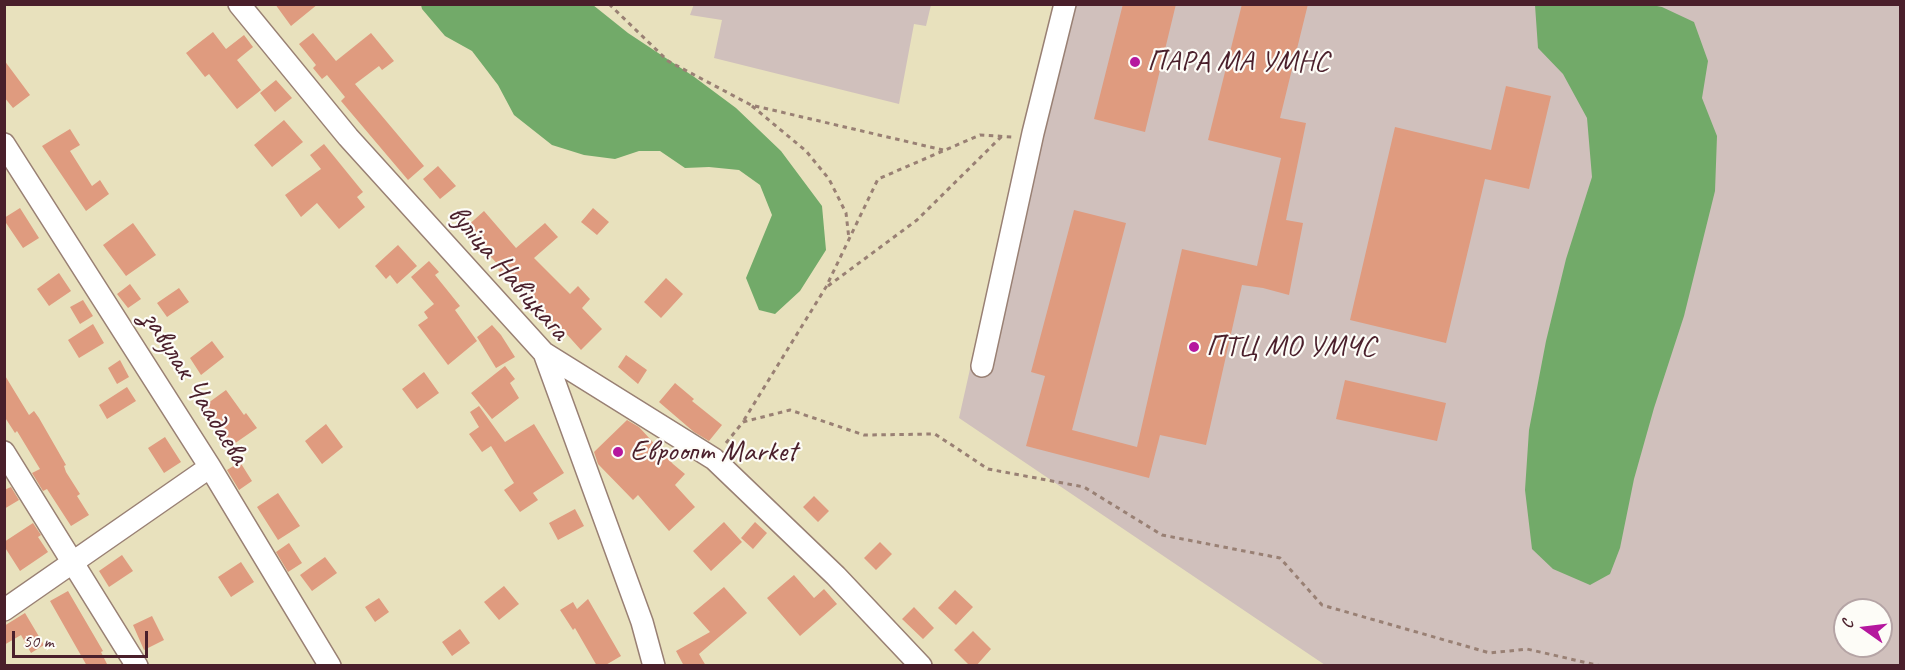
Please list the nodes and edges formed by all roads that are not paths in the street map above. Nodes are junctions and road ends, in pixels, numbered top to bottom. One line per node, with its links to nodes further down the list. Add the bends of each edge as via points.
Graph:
1 (239, 4): 4 (street, вуліца Навіцкага, via 348,137)
2 (1065, 4): 5 (street)
3 (4, 144): 7 (street, завулак Чаадаева)
4 (544, 353): 12 (street, вуліца Навіцкага, via 642,622); 13 (street, via 714,459 836,576)
5 (982, 366)
6 (4, 452): 8 (street)
7 (210, 467): 8 (street); 11 (street, завулак Чаадаева)
8 (74, 563): 9 (street); 10 (street)
9 (4, 610)
10 (137, 666)
11 (330, 666)
12 (654, 666)
13 (921, 666)

